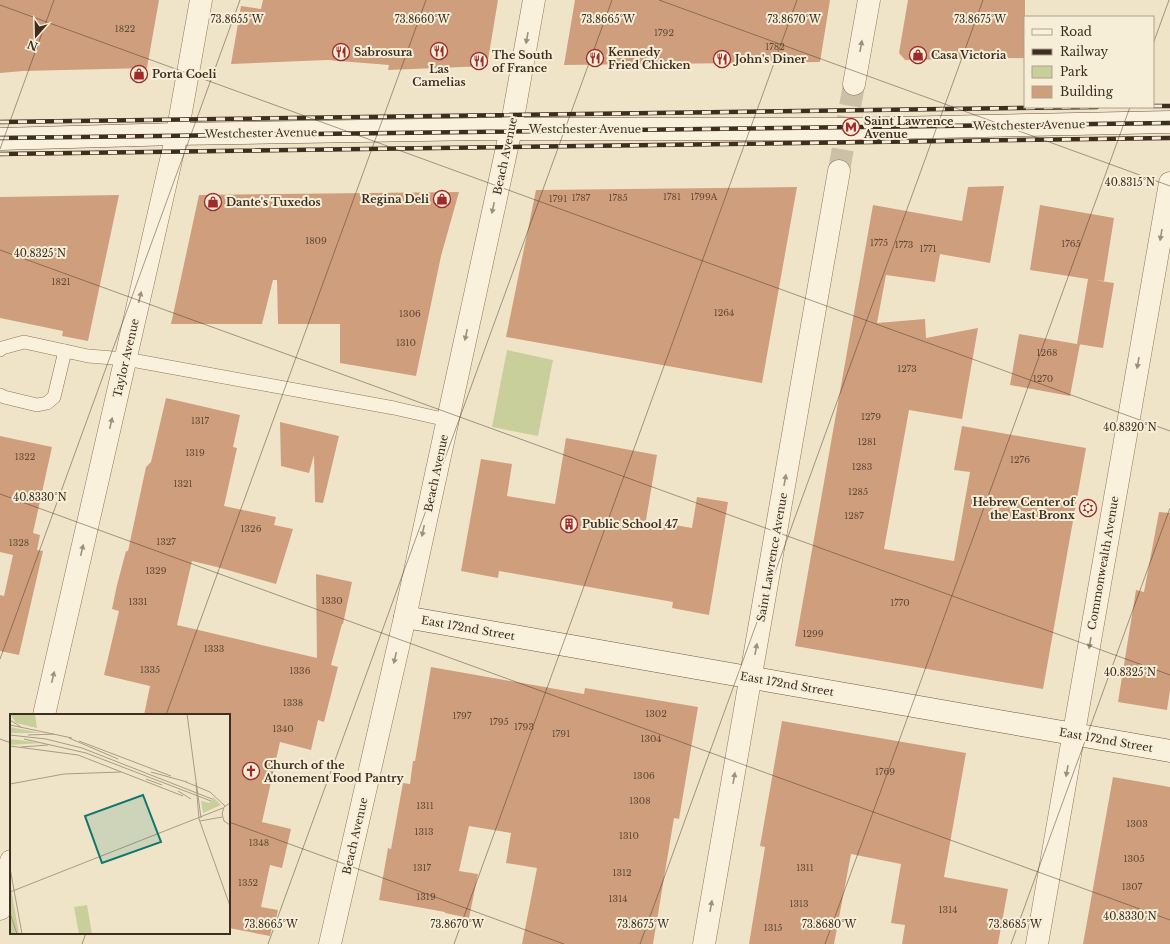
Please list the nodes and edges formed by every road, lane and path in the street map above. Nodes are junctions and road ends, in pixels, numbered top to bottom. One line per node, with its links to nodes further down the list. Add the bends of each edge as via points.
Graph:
1 (201, 0): 7 (street, Taylor Avenue)
2 (534, 0): 6 (street, Beach Avenue, one-way to 6)
3 (869, 0): 4 (street, one-way to 3)
4 (854, 84)
5 (1170, 122): 6 (street, Westchester Avenue, via 846,129)
6 (511, 129): 7 (street, Westchester Avenue); 15 (street, Beach Avenue, one-way to 15)
7 (177, 134): 8 (street, Westchester Avenue); 13 (street, Taylor Avenue, one-way to 7)
8 (0, 139)
9 (839, 171): 17 (street, Saint Lawrence Avenue, one-way to 9)
10 (1170, 183): 19 (street, Commonwealth Avenue, one-way to 19)
11 (0, 350): 12 (lane, via 24,342)
12 (66, 351): 13 (lane, via 88,356); 14 (lane, via 54,397 47,403 37,405)
13 (126, 359): 15 (lane); 18 (street, Taylor Avenue, one-way to 13)
14 (0, 395)
15 (447, 420): 16 (street, Beach Avenue, one-way to 16)
16 (404, 617): 17 (street, East 172nd Street); 23 (street, Beach Avenue, one-way to 23)
17 (751, 678): 19 (street, East 172nd Street); 24 (street, Saint Lawrence Avenue, one-way to 17)
18 (44, 714)
19 (1074, 734): 20 (street, East 172nd Street); 25 (street, Commonwealth Avenue, one-way to 25)
20 (1170, 751)
21 (10, 865): 22 (street)
22 (0, 909)
23 (330, 944)
24 (704, 944)
25 (1037, 944)

